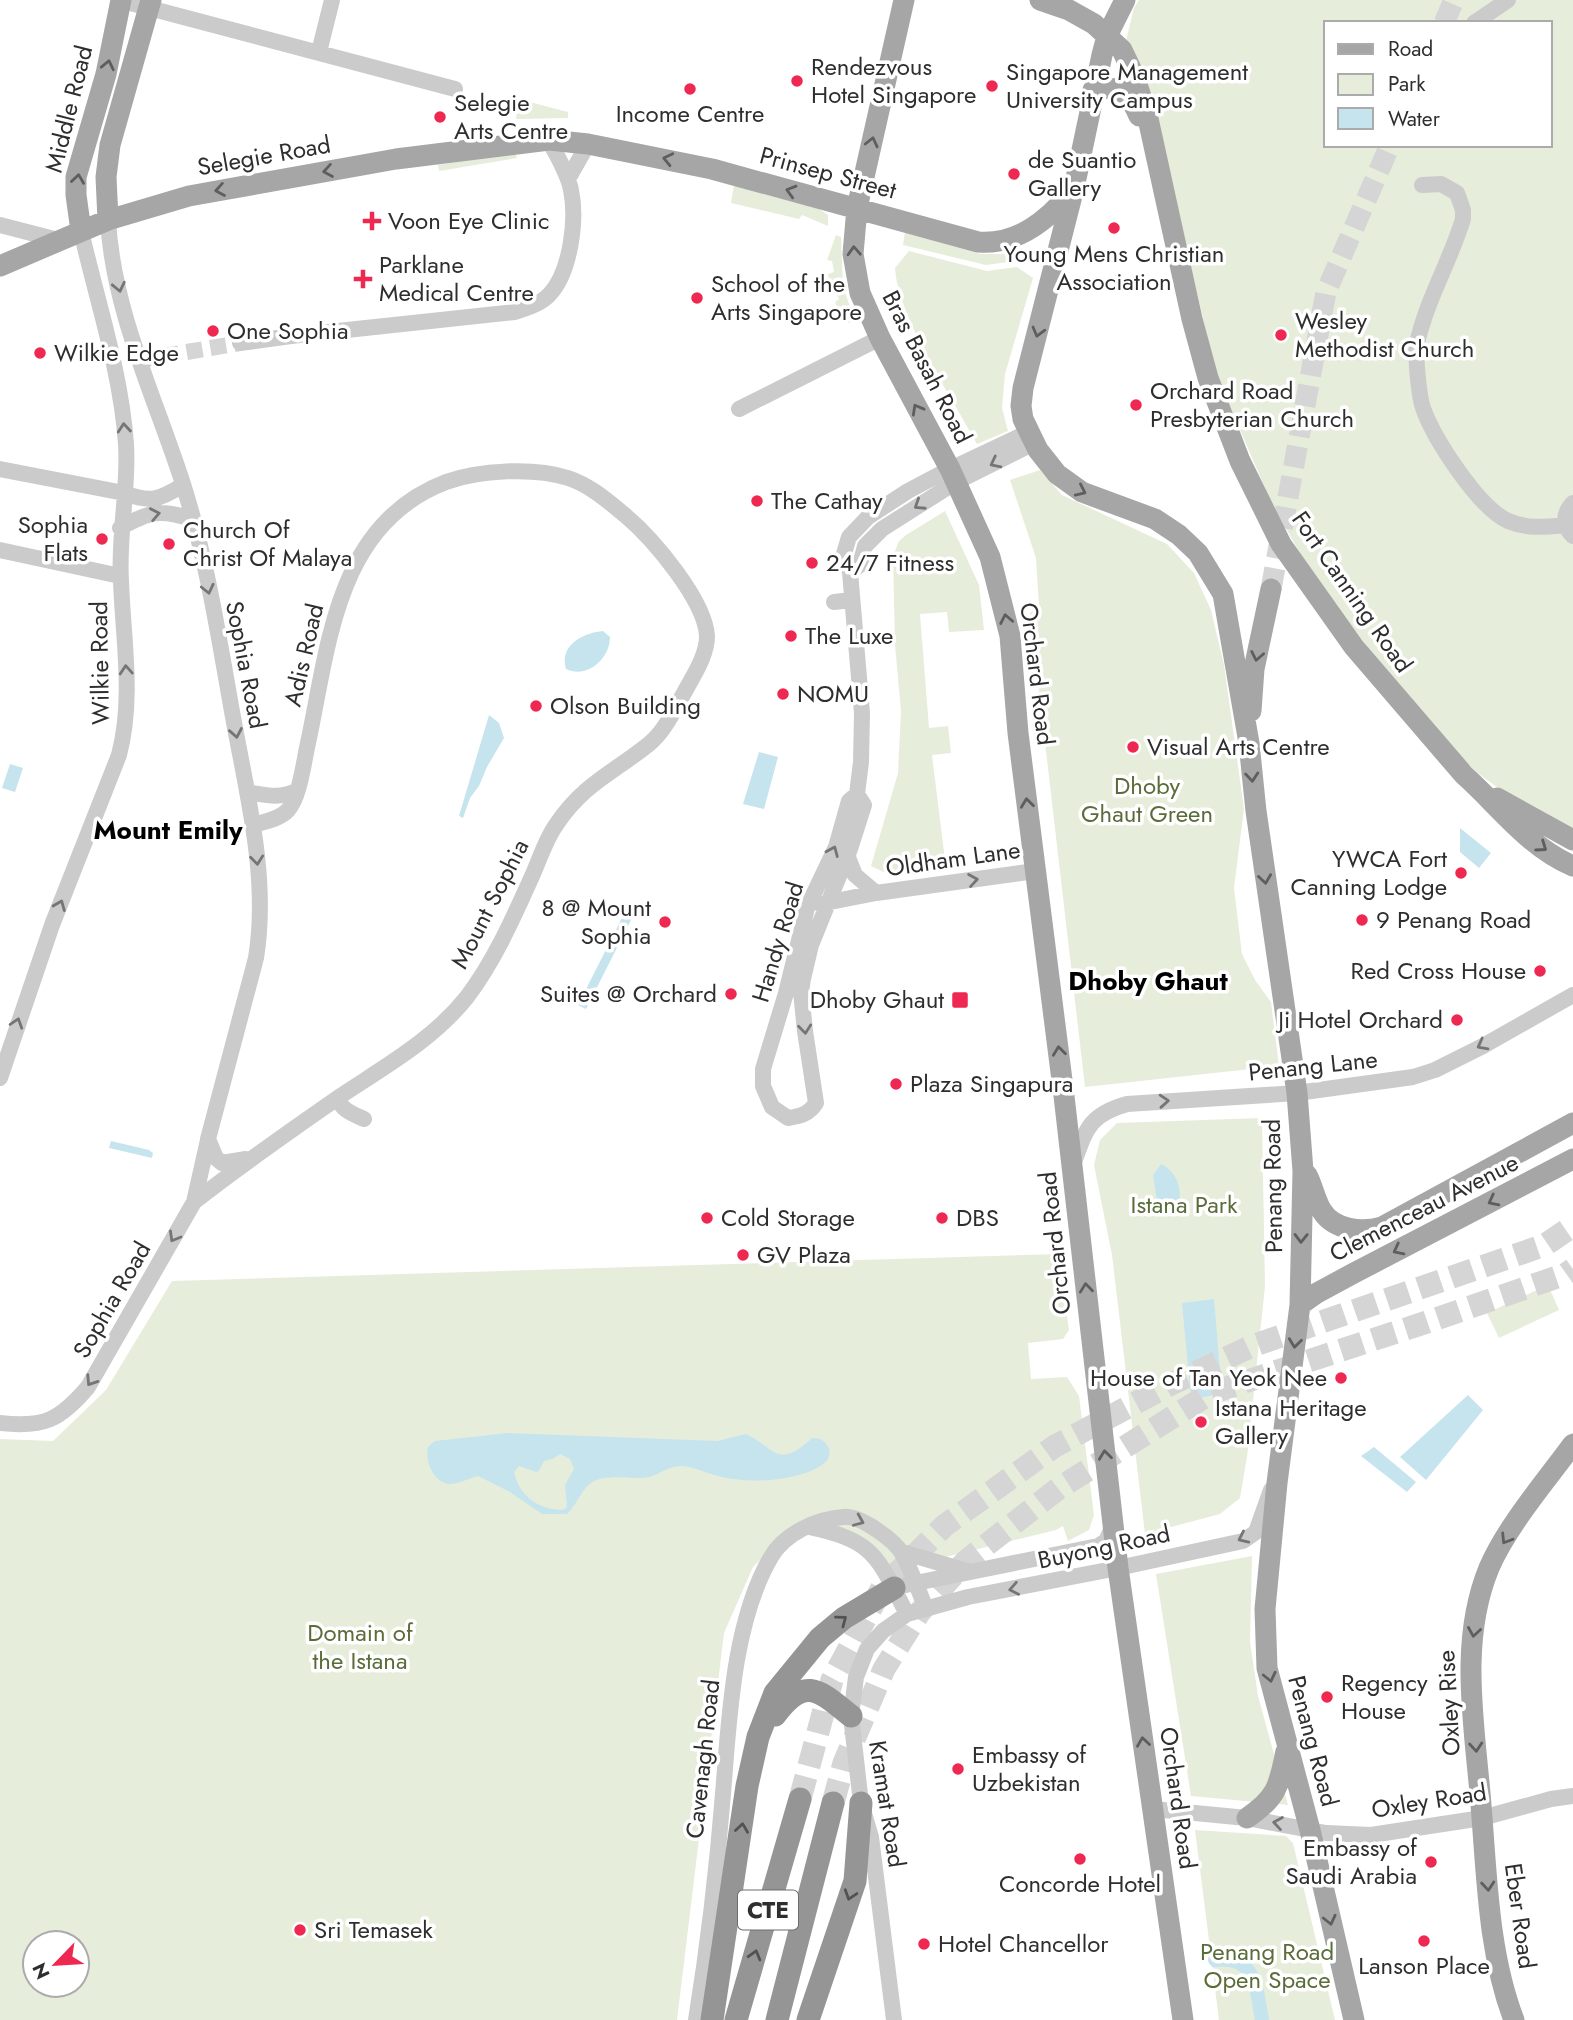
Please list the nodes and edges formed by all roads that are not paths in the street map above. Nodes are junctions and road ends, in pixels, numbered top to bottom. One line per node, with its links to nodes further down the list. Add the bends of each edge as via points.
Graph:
1 (120, 0): 7 (street); 22 (main road, Middle Road, one-way to 1, via 76,177 106,74)
2 (332, 0): 10 (street)
3 (904, 0): 19 (main road, Bras Basah Road, one-way to 3)
4 (1040, 0): 9 (main road, Fort Canning Road, via 1069,10)
5 (1125, 0): 9 (main road)
6 (1508, 0): 8 (street)
7 (150, 4): 10 (street); 20 (main road, Middle Road, via 110,145)
8 (1477, 21)
9 (1107, 36): 12 (main road); 15 (main road, Fort Canning Road, via 1122,50 1133,73)
10 (319, 52): 11 (street)
11 (455, 89)
12 (1093, 90): 15 (main road, Fort Canning Road, via 1109,86 1128,96); 18 (main road)
13 (549, 140): 14 (main road, Prinsep Street); 16 (street); 20 (main road, Selegie Road, one-way to 20, via 331,170 188,196)
14 (588, 144): 16 (street); 19 (main road, Prinsep Street, one-way to 14, via 712,169)
15 (1157, 161): 46 (main road, Fort Canning Road, via 1208,378 1240,461 1281,544 1354,647)
16 (568, 179): 26 (street, via 573,220 564,271 548,296 533,305 515,312)
17 (1422, 185): 38 (street, via 1441,184 1457,193 1463,210 1416,347 1422,406 1471,490 1506,520 1530,528)
18 (1074, 188): 19 (main road, Prinsep Street, via 1022,235 993,243); 30 (main road, one-way to 30, via 1023,388 1022,412)
19 (857, 208): 25 (main road, Bras Basah Road, one-way to 19, via 860,293 855,267)
20 (108, 220): 22 (main road, Selegie Road); 28 (street, Sophia Road, one-way to 28, via 121,299)
21 (0, 225): 23 (street)
22 (81, 231): 23 (main road, Selegie Road); 34 (street, Wilkie Road, one-way to 22, via 121,398)
23 (58, 240): 24 (main road, Selegie Road)
24 (0, 266)
25 (880, 338): 29 (street); 32 (main road, Bras Basah Road, one-way to 25)
26 (240, 344)
27 (163, 356): 28 (street)
28 (139, 360): 33 (street, Sophia Road)
29 (739, 409)
30 (1032, 437): 32 (street, Handy Road); 45 (main road, Penang Road, one-way to 45, via 1045,461 1069,485 1155,519 1198,553 1223,594)
31 (0, 469): 34 (street)
32 (953, 475): 42 (street, Handy Road, via 865,546 860,565 850,572); 54 (main road, Orchard Road, one-way to 32, via 1002,595)
33 (183, 485): 34 (street, via 154,500); 36 (street, Sophia Road)
34 (124, 493): 37 (street, Wilkie Road)
35 (1573, 503): 38 (street, via 1566,512)
36 (192, 519): 37 (street, one-way to 36, via 151,514 168,512); 48 (street, Sophia Road, one-way to 48)
37 (120, 528): 40 (street, Wilkie Road)
38 (1569, 530)
39 (0, 550): 40 (street)
40 (120, 576): 59 (street, Wilkie Road, one-way to 40, via 126,729)
41 (1271, 589): 45 (main road, one-way to 45, via 1254,669)
42 (852, 600): 43 (street); 49 (street, Handy Road, via 862,713)
43 (834, 602)
44 (705, 623): 47 (street, Adis Road, via 693,594 638,526 591,489 547,473 492,472 448,481 395,512 361,551 347,578); 61 (street, Mount Sophia, via 707,640 700,663 663,730 590,784 554,827 503,939 471,992 435,1031)
45 (1249, 743): 60 (main road, Penang Road, one-way to 60)
46 (1476, 785): 51 (main road); 53 (main road, Fort Canning Road, one-way to 53, via 1516,827)
47 (296, 791): 48 (street, via 272,797); 50 (street, Adis Road, via 286,812)
48 (247, 792): 50 (street, Sophia Road)
49 (857, 794): 52 (street, Handy Road, via 863,813); 57 (street, Handy Road, one-way to 49, via 836,847 849,801)
50 (253, 825): 64 (street, Sophia Road, one-way to 64, via 261,930)
51 (1573, 840)
52 (848, 855): 55 (street, Oldham Lane, via 855,875); 56 (street, Handy Road)
53 (1573, 866)
54 (1035, 871): 55 (street, Oldham Lane, one-way to 54); 67 (main road, Orchard Road, one-way to 54)
55 (876, 893): 56 (street, Oldham Lane)
56 (828, 902): 57 (street, Oldham Lane); 57 (street, Handy Road, one-way to 57, via 811,945 801,992 816,1103 811,1111 788,1118 772,1107 763,1086 763,1069)
57 (807, 908)
58 (1573, 995): 60 (street, Penang Lane, one-way to 60, via 1424,1074)
59 (0, 1078)
60 (1297, 1093): 67 (street, Penang Lane, one-way to 60, via 1086,1130 1108,1109); 68 (main road, Penang Road)
61 (338, 1098): 62 (street, via 346,1110); 65 (street, Mount Sophia)
62 (364, 1119)
63 (1573, 1123): 69 (main road, Clemenceau Avenue)
64 (210, 1132): 65 (street, Mount Sophia, via 216,1158 222,1163); 70 (street, Sophia Road)
65 (251, 1157): 70 (street, Mount Sophia)
66 (1573, 1159): 71 (main road, Clemenceau Avenue, one-way to 71)
67 (1072, 1167): 76 (main road, Orchard Road, one-way to 67)
68 (1303, 1171): 69 (main road, Clemenceau Avenue, via 1322,1212 1346,1228 1370,1231); 72 (main road, Penang Road, one-way to 72)
69 (1429, 1201): 71 (main road)
70 (194, 1202): 73 (street, Sophia Road, one-way to 73, via 88,1387 69,1409 46,1422)
71 (1442, 1227): 72 (main road, Clemenceau Avenue, one-way to 72)
72 (1300, 1305): 75 (main road, Penang Road, one-way to 75)
73 (0, 1423)
74 (1573, 1444): 92 (main road, Oxley Rise, one-way to 92, via 1504,1542 1481,1595 1472,1636 1471,1685)
75 (1277, 1483): 79 (street, Buyong Road, one-way to 79, via 1256,1532 1243,1541); 86 (main road, Penang Road, one-way to 86, via 1265,1643)
76 (1114, 1523): 79 (main road, Orchard Road); 80 (street, Buyong Road, via 1107,1541 1098,1546)
77 (809, 1527): 78 (street, Cavenagh Road, one-way to 78, via 828,1518 860,1519); 81 (street, Cavenagh Road, via 848,1537 867,1548); 95 (street, Cavenagh Road, via 782,1543 772,1556 751,1605 736,1667)
78 (902, 1552): 80 (street); 81 (street, Cavenagh Road)
79 (1118, 1568): 82 (street, Buyong Road, one-way to 82); 91 (main road, Orchard Road, one-way to 79)
80 (969, 1572): 81 (street, Buyong Road)
81 (905, 1586): 82 (street, Cavenagh Road); 83 (street, Cavenagh Road); 85 (highway, one-way to 81, via 775,1693 821,1638 844,1618)
82 (926, 1609): 83 (street, Buyong Road)
83 (907, 1614): 84 (street, Kramat Road, via 883,1630 867,1649 856,1677)
84 (851, 1716): 85 (highway, via 821,1692 799,1691 785,1701); 90 (street, Kramat Road)
85 (758, 1737): 96 (highway, one-way to 85)
86 (1287, 1745): 93 (main road, via 1279,1788); 94 (main road, Penang Road)
87 (1573, 1796): 92 (street, Oxley Road)
88 (800, 1799): 97 (highway, CTE, one-way to 88)
89 (833, 1803): 98 (highway, CTE)
90 (861, 1803): 99 (highway, one-way to 99, via 855,1881); 100 (street, Kramat Road, via 871,1838)
91 (1153, 1809): 93 (street, Oxley Road); 101 (main road, Orchard Road)
92 (1489, 1813): 94 (street, Oxley Road, via 1400,1824); 103 (main road, Eber Road, one-way to 103, via 1493,1937)
93 (1247, 1818): 94 (street, Oxley Road, one-way to 93)
94 (1308, 1824): 102 (main road, Penang Road, one-way to 102)
95 (696, 2020)
96 (712, 2020)
97 (736, 2020)
98 (777, 2020)
99 (808, 2020)
100 (894, 2020)
101 (1183, 2020)
102 (1354, 2020)
103 (1514, 2020)

